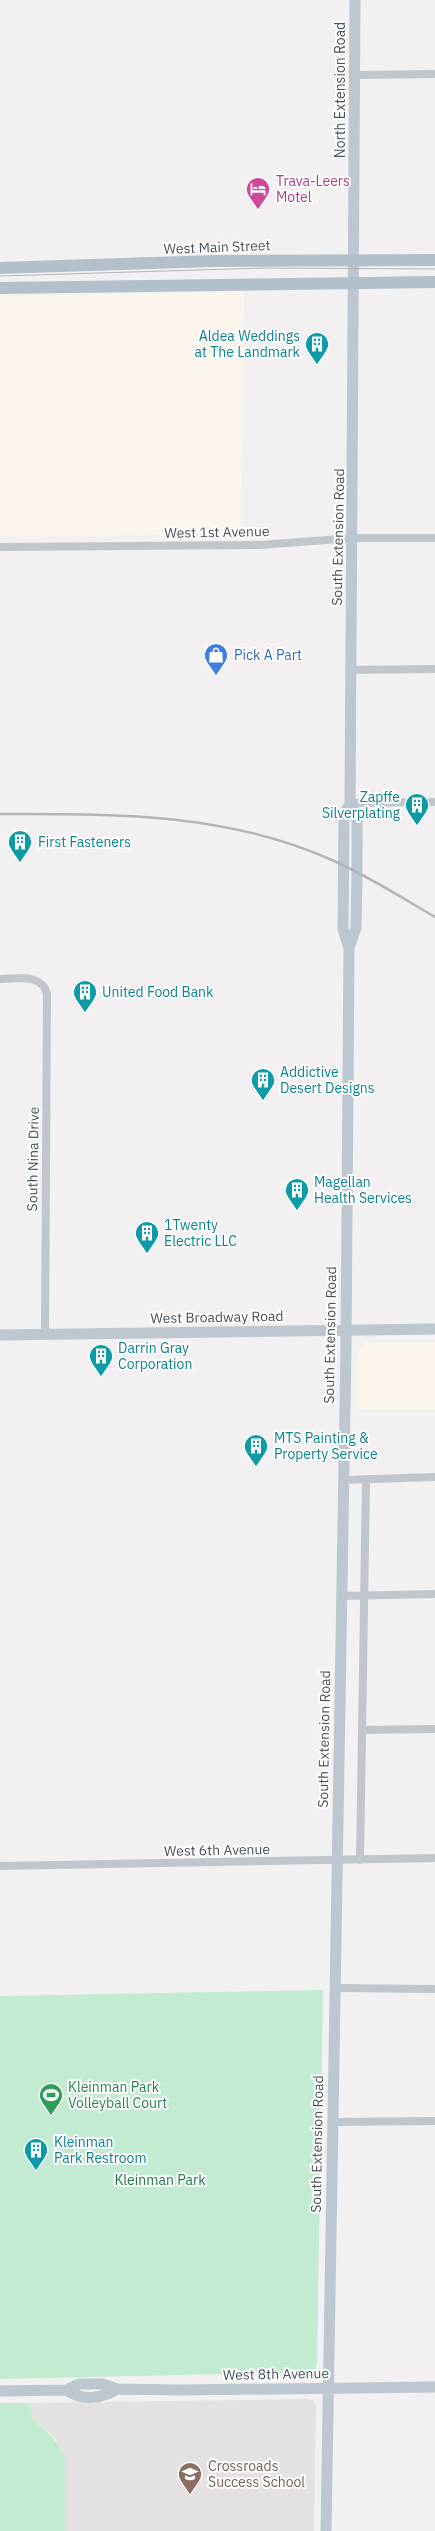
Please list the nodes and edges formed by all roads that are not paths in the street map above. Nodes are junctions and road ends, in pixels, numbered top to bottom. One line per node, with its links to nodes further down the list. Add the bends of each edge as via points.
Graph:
1 (355, 0): 3 (street, North Extension Road)
2 (435, 74): 3 (street)
3 (355, 75): 6 (street, North Extension Road)
4 (435, 260): 6 (main road, West Main Street)
5 (0, 268): 6 (main road, West Main Street)
6 (355, 271): 7 (main road, West Main Street); 8 (main road, West Main Street); 9 (street, South Extension Road)
7 (435, 282)
8 (0, 288)
9 (353, 538): 10 (street, West 1st Avenue); 11 (street, West 1st Avenue, via 260,545); 13 (street, South Extension Road)
10 (435, 538)
11 (0, 547)
12 (435, 669): 13 (street)
13 (352, 670): 15 (street, South Extension Road)
14 (435, 802): 15 (street)
15 (350, 803): 18 (street, South Extension Road, via 344,815 342,929 349,948)
16 (0, 979): 19 (street, South Nina Drive, via 39,980 45,985 47,994)
17 (435, 1329): 18 (street, West Broadway Road)
18 (346, 1330): 19 (street, West Broadway Road); 22 (street, South Extension Road)
19 (45, 1335): 20 (street, West Broadway Road)
20 (0, 1336)
21 (435, 1477): 23 (street)
22 (343, 1480): 23 (street); 26 (street, South Extension Road)
23 (366, 1480): 25 (street)
24 (435, 1594): 25 (street)
25 (365, 1595): 26 (street); 28 (street)
26 (341, 1596): 30 (street, South Extension Road)
27 (435, 1728): 28 (street)
28 (363, 1730): 31 (street)
29 (435, 1858): 31 (street, West 6th Avenue)
30 (337, 1860): 31 (street, West 6th Avenue); 32 (street, West 6th Avenue); 33 (street, South Extension Road)
31 (360, 1860)
32 (0, 1866)
33 (334, 1988): 34 (street); 36 (street, South Extension Road)
34 (435, 1989)
35 (435, 2121): 36 (street)
36 (332, 2122): 38 (street, South Extension Road)
37 (435, 2387): 38 (street, West 8th Avenue)
38 (329, 2389): 39 (street, West 8th Avenue, via 116,2389 103,2384 79,2384 66,2390); 40 (street, South Extension Road)
39 (0, 2391)
40 (326, 2531)

